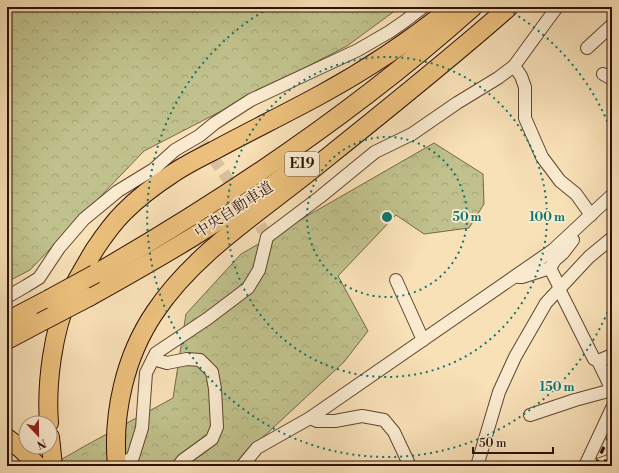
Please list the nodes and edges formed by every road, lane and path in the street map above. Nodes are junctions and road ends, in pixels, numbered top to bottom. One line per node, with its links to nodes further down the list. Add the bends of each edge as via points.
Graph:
1 (452, 7): 27 (highway, via 355,75 173,174 145,193 123,213 102,238 69,296 52,356)
2 (473, 7): 19 (highway, 中央自動車道 / E19, bridge, via 365,96 275,162 95,274)
3 (498, 7): 20 (highway, 中央自動車道 / E19, bridge, via 338,138 238,208 89,297)
4 (509, 7): 35 (highway, via 422,81 237,228 169,292 141,336 122,389 116,440)
5 (557, 7): 9 (street)
6 (421, 8): 18 (street, via 389,32 358,50 251,100 215,123 201,140 175,150 154,169 118,191 84,219 39,278)
7 (612, 25): 8 (street)
8 (587, 48)
9 (514, 66): 11 (street, via 525,88 525,118 542,157 560,181 576,194); 23 (street, via 412,134 375,152 320,197 266,234 259,270 248,288 156,353)
10 (612, 195): 11 (street)
11 (591, 215): 12 (street)
12 (575, 230): 14 (street, via 573,240); 15 (street, via 553,250)
13 (612, 238): 17 (street)
14 (550, 268): 15 (street, via 522,277); 17 (street)
15 (515, 276): 21 (street)
16 (396, 280): 21 (street)
17 (559, 289): 24 (street, via 594,359); 39 (street, via 546,303 515,357 500,392)
18 (7, 297)
19 (7, 320)
20 (7, 340)
21 (423, 340): 29 (street)
22 (612, 355): 24 (street)
23 (153, 359): 35 (street, via 146,373 142,428 133,457); 36 (street, via 167,363 187,359 200,360 212,372 217,427 212,439)
24 (598, 362): 25 (street)
25 (612, 390): 28 (street)
26 (612, 408): 40 (street)
27 (49, 415)
28 (530, 415)
29 (310, 418): 37 (street, via 257,448); 38 (street, via 318,421 335,421 362,416 384,420 394,432)
30 (7, 438): 33 (highway)
31 (52, 455): 34 (highway)
32 (612, 460): 41 (street)
33 (38, 466)
34 (53, 466)
35 (119, 466)
36 (178, 466)
37 (242, 466)
38 (410, 466)
39 (477, 466)
40 (585, 466)
41 (595, 466)

